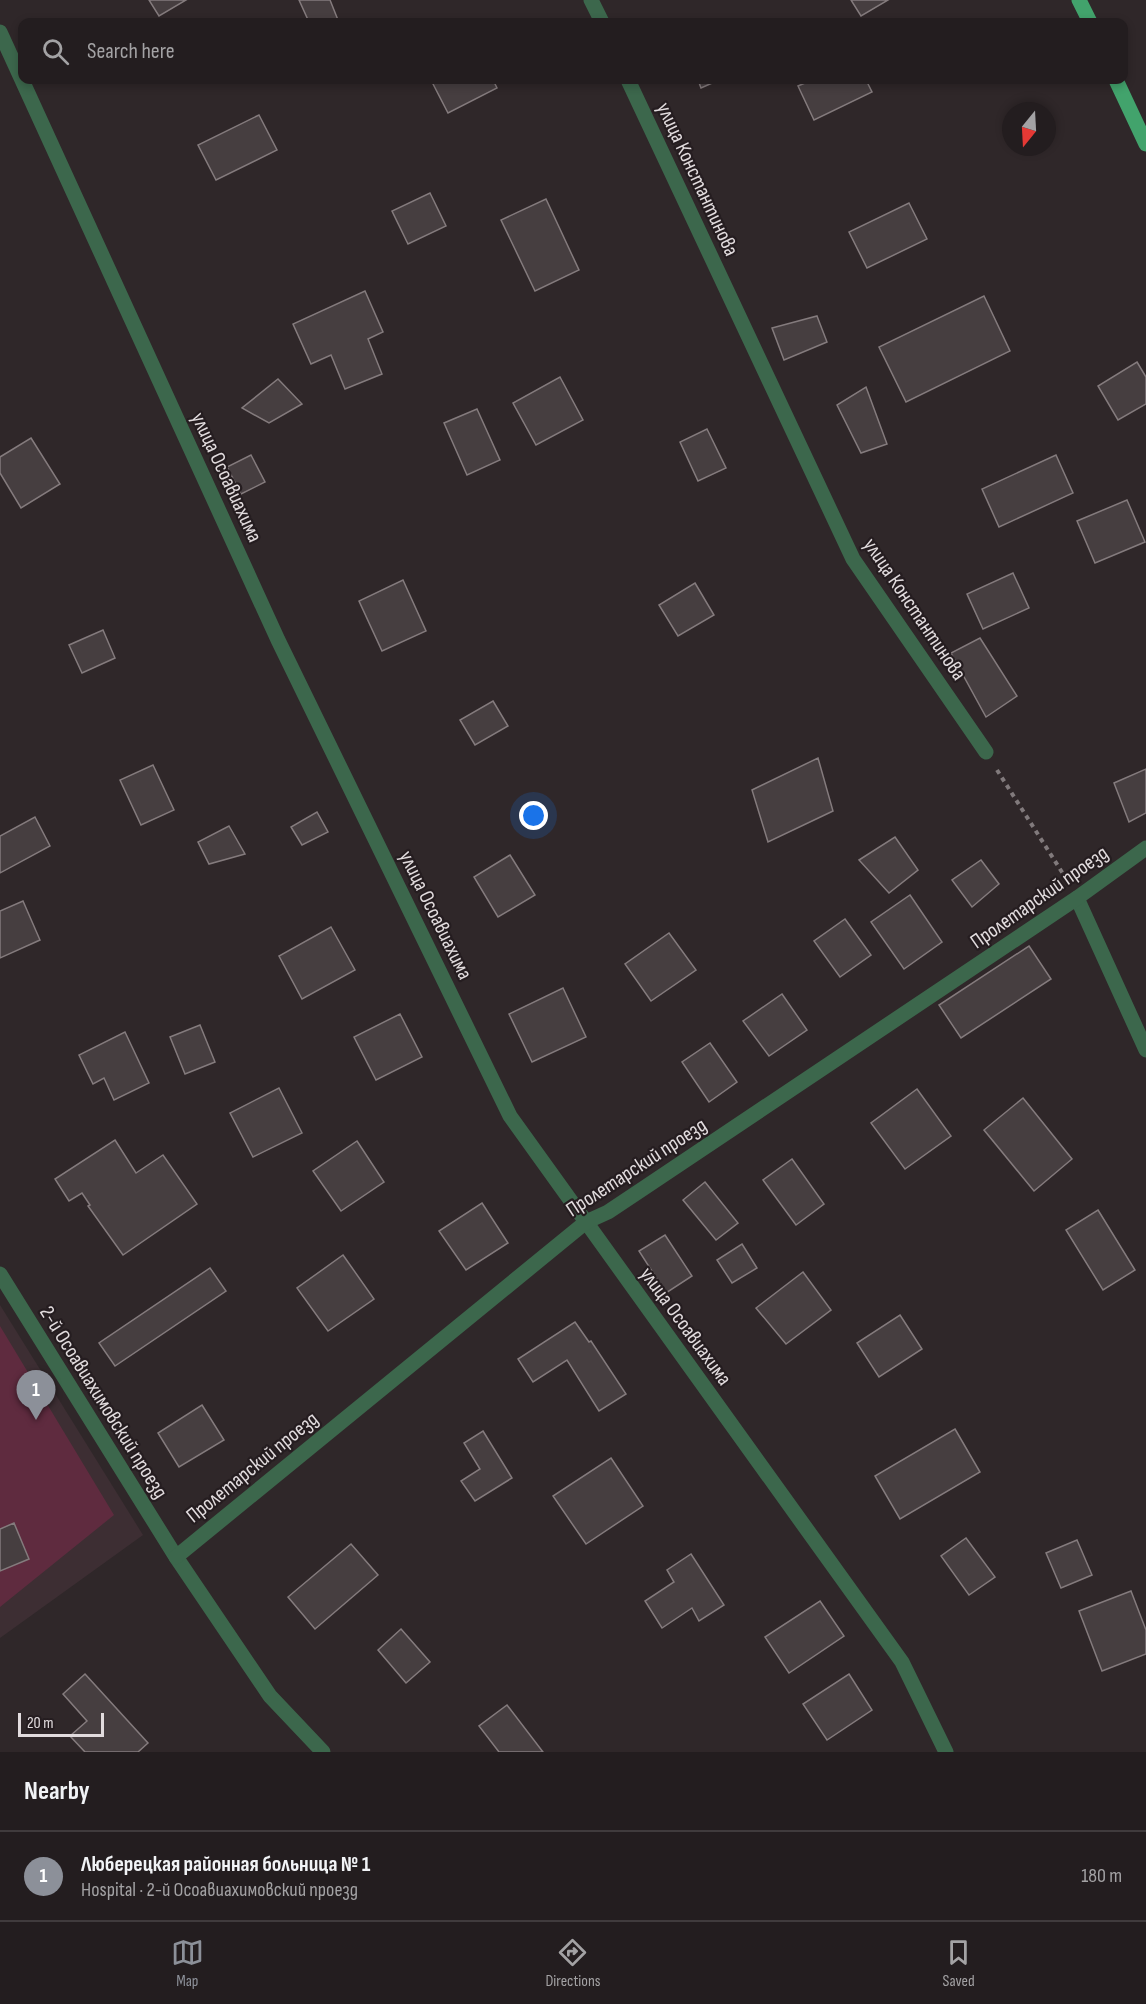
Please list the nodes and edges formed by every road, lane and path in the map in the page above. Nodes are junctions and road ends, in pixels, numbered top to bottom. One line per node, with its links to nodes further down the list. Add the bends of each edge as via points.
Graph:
1 (591, 0): 3 (street)
2 (1079, 0): 4 (main road)
3 (600, 18)
4 (1088, 18)
5 (0, 32): 6 (street, улица Осоавиахима)
6 (18, 71)
7 (24, 84): 15 (street, улица Осоавиахима, via 278,640 510,1116)
8 (630, 84): 11 (street, улица Константинова, via 853,559)
9 (1118, 84): 10 (main road)
10 (1146, 144)
11 (986, 752): 13 (path)
12 (1146, 848): 13 (street, Пролетарский проезд)
13 (1077, 898): 14 (street); 15 (street, Пролетарский проезд, via 608,1212)
14 (1146, 1050)
15 (586, 1222): 17 (street, Пролетарский проезд); 19 (street, улица Осоавиахима, via 902,1662)
16 (0, 1274): 17 (street, 2-й Осоавиахимовский проезд)
17 (176, 1557): 18 (street, 2-й Осоавиахимовский проезд, via 270,1695)
18 (323, 1752)
19 (946, 1752)

